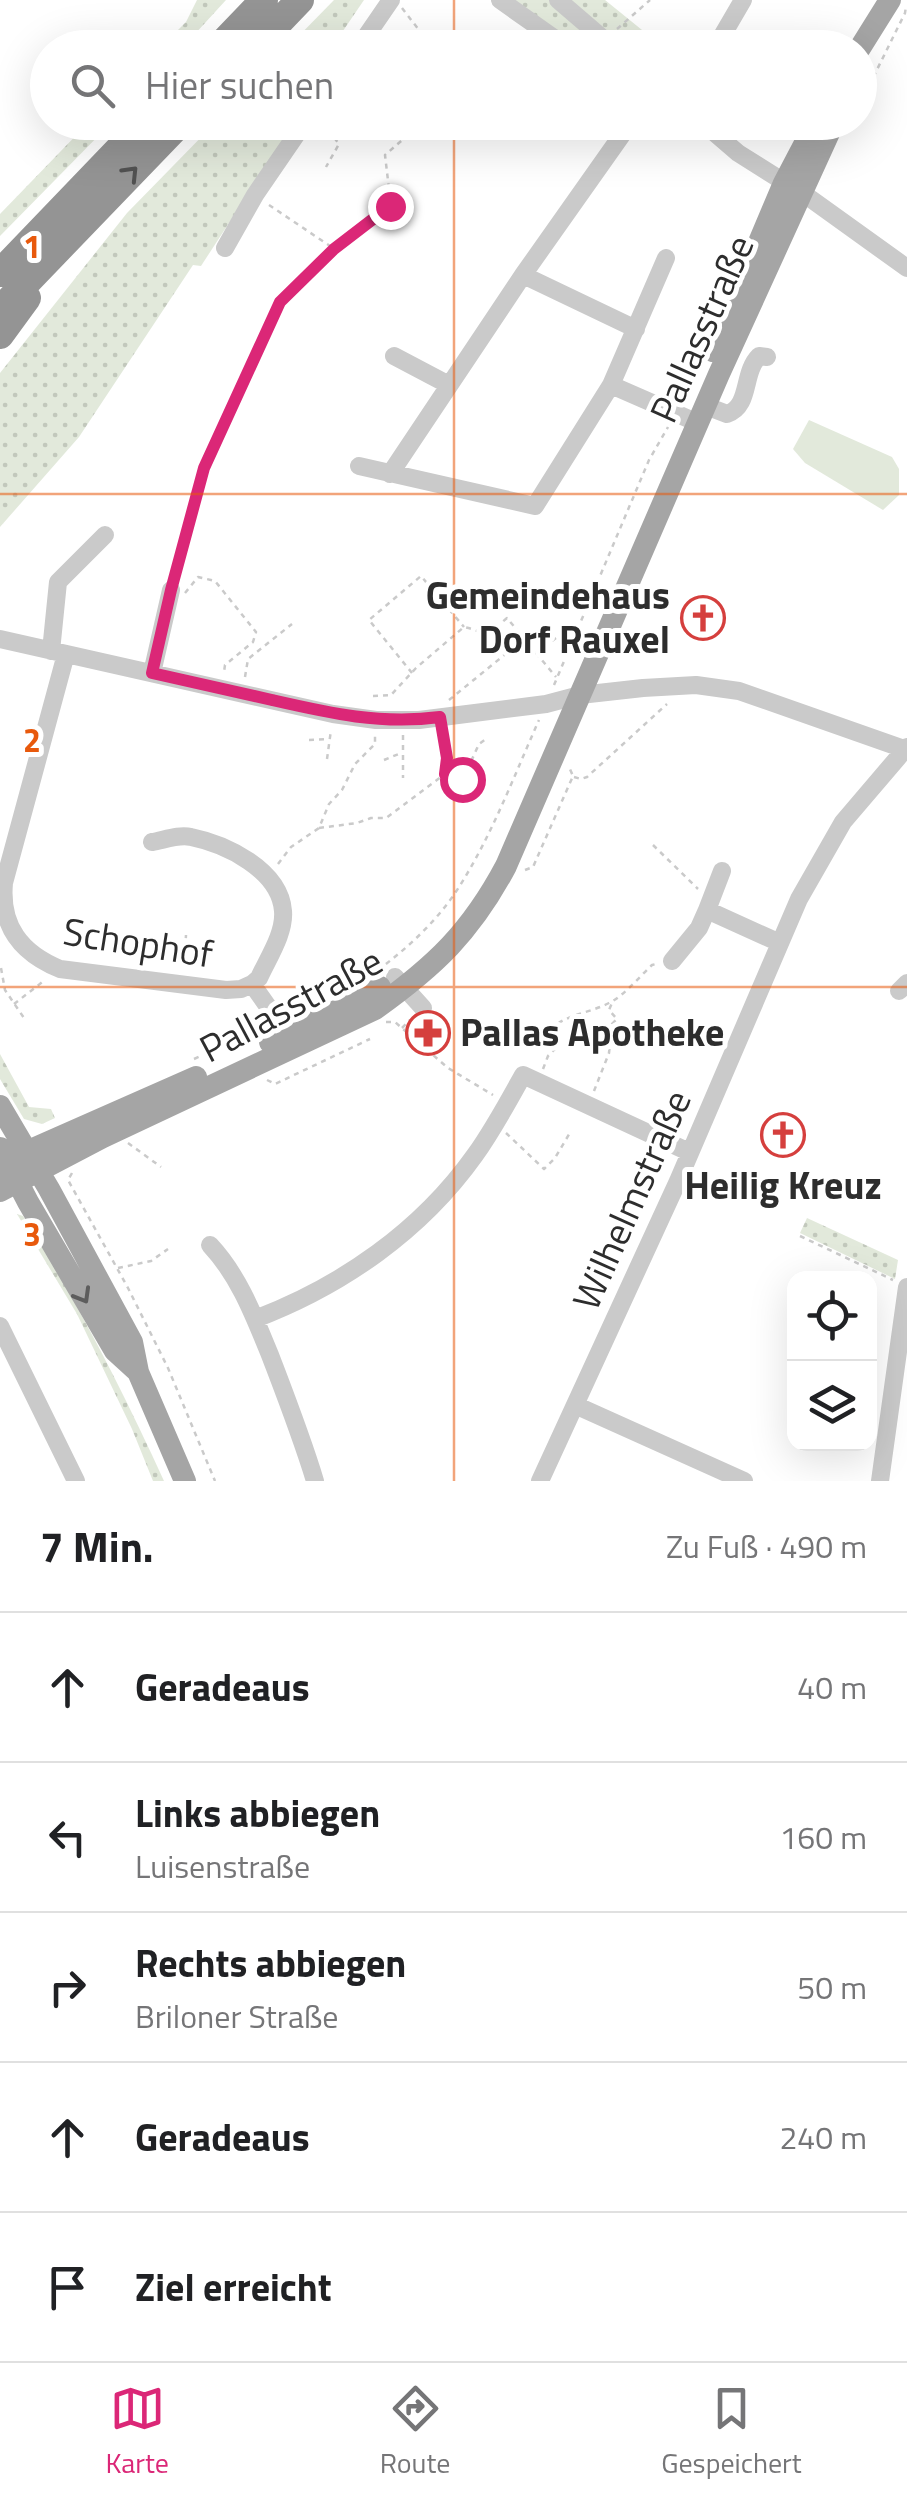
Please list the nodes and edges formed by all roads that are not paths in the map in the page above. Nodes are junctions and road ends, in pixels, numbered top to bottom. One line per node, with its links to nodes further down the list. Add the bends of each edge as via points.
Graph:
1 (264, 0): 8 (highway)
2 (300, 0): 9 (highway)
3 (394, 0): 10 (street)
4 (500, 0): 11 (street)
5 (558, 0): 12 (street)
6 (742, 0): 13 (street)
7 (885, 8): 14 (main road)
8 (235, 30)
9 (271, 30)
10 (372, 30)
11 (543, 30)
12 (593, 30)
13 (725, 30)
14 (871, 30)
15 (131, 140): 23 (highway)
16 (159, 140): 23 (highway, one-way to 16)
17 (293, 140): 24 (street)
18 (618, 140): 29 (street)
19 (723, 140): 22 (street)
20 (810, 140): 22 (main road)
21 (823, 140): 22 (main road)
22 (793, 188): 27 (street); 37 (main road, Pallasstraße)
23 (75, 213): 25 (highway); 28 (highway); 30 (highway); 32 (highway)
24 (226, 248)
25 (0, 252)
26 (666, 258): 31 (street)
27 (907, 268)
28 (0, 273)
29 (523, 274): 31 (street); 35 (street)
30 (0, 310)
31 (636, 328): 36 (street)
32 (0, 335)
33 (394, 356): 35 (street)
34 (767, 356): 37 (street, via 750,365 736,411)
35 (449, 385): 39 (street)
36 (611, 385): 37 (street); 39 (street, via 535,506)
37 (691, 415): 45 (main road, Pallasstraße)
38 (359, 466): 39 (street)
39 (390, 474)
40 (105, 536): 43 (street, Schophof, via 58,582)
41 (176, 594): 44 (street)
42 (0, 639): 43 (street)
43 (58, 652): 44 (street); 53 (street, Schophof, via 4,882 12,930 40,961 60,969 226,990)
44 (152, 673): 45 (street, via 376,720 443,717)
45 (561, 695): 46 (street, via 696,685 739,691); 52 (main road, Pallasstraße, via 476,893 445,932)
46 (906, 749): 50 (street, Wilhelmstraße, via 842,822)
47 (152, 842): 53 (street, Schophof, via 187,836 232,851 267,876 284,911 282,928)
48 (722, 871): 49 (street)
49 (709, 904): 50 (street); 51 (street)
50 (780, 943): 57 (street, Wilhelmstraße)
51 (672, 961)
52 (392, 979): 54 (street); 55 (main road, Pallasstraße)
53 (252, 984): 55 (street, Schophof)
54 (423, 1008)
55 (285, 1035): 58 (main road, Pallasstraße)
56 (0, 1106): 58 (main road)
57 (690, 1152): 61 (street, via 530,1079 461,1174 392,1243 315,1293); 63 (street, Wilhelmstraße)
58 (13, 1167): 65 (main road, via 115,1351 138,1372)
59 (210, 1246): 61 (street, via 229,1266)
60 (901, 1284): 69 (street)
61 (255, 1319): 66 (street)
62 (0, 1326): 64 (street)
63 (575, 1406): 67 (street, Wilhelmstraße); 68 (street)
64 (76, 1481)
65 (185, 1481)
66 (315, 1481)
67 (540, 1481)
68 (744, 1481)
69 (880, 1481)

